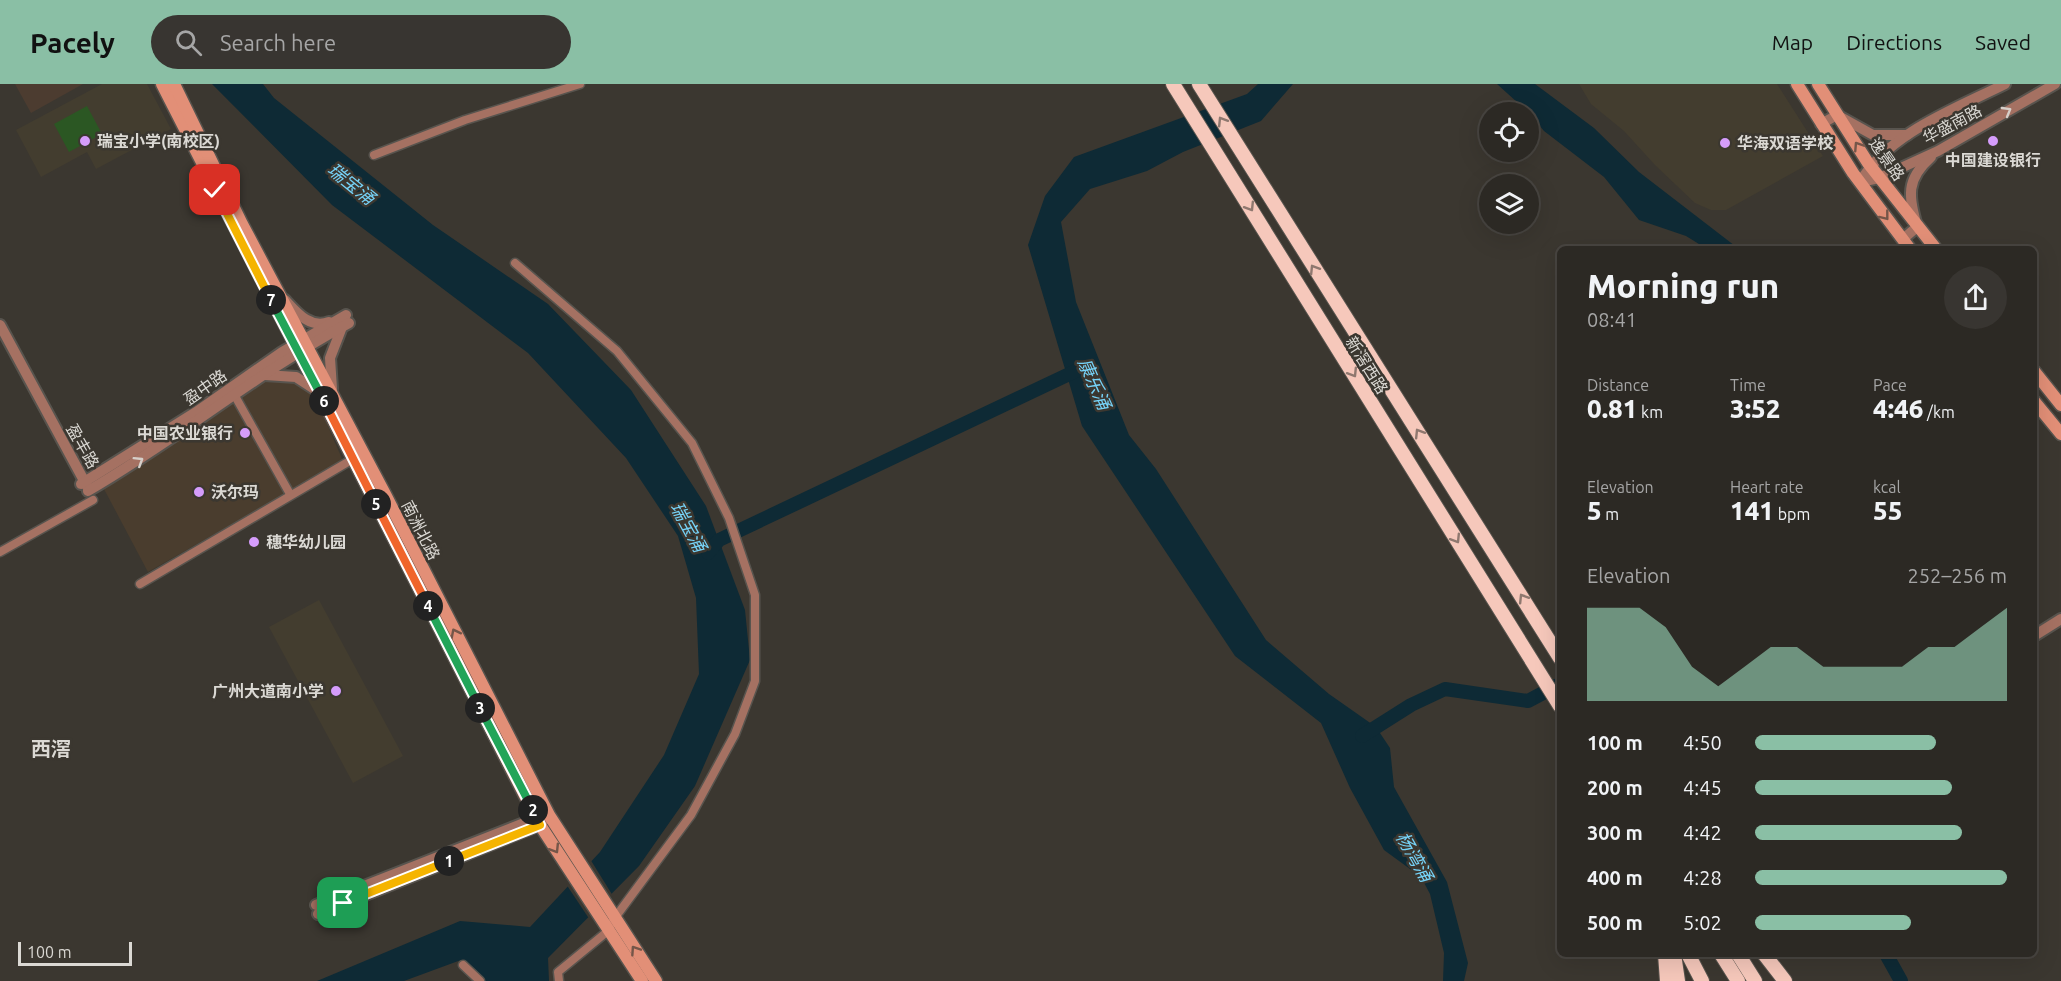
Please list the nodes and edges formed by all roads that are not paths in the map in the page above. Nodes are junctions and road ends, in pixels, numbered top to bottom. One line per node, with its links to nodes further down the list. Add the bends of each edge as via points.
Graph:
1 (162, 84): 26 (main road, 南洲北路)
2 (174, 84): 22 (main road, 南洲北路)
3 (580, 84): 14 (street, via 465,120)
4 (1173, 84): 43 (highway, 新滘西路, one-way to 43)
5 (1797, 84): 11 (main road)
6 (1818, 84): 10 (main road, 逸景路)
7 (2005, 84): 12 (street)
8 (2055, 84): 13 (street, 华盛南路, one-way to 8)
9 (1202, 89): 42 (highway, 新滘西路, one-way to 9)
10 (1837, 115): 11 (street); 12 (street, via 1873,135); 15 (main road, 逸景路, one-way to 10)
11 (1821, 124): 17 (main road)
12 (1910, 135): 15 (street)
13 (1938, 151): 16 (street, 华盛南路); 18 (street, via 1918,170 1910,189)
14 (374, 155)
15 (1870, 165): 16 (main road, 逸景路); 17 (street)
16 (1879, 178): 17 (street, 华盛南路); 18 (main road, 逸景路)
17 (1860, 182): 19 (main road, one-way to 19)
18 (1917, 227): 19 (street); 20 (main road, 逸景路)
19 (1907, 244)
20 (1933, 246)
21 (515, 263): 46 (street, via 624,360 692,443 729,518 754,595 755,681 735,734 692,815)
22 (280, 295): 23 (street, via 310,322); 26 (main road, 南洲北路)
23 (344, 321): 26 (street); 31 (street, via 330,358)
24 (0, 325): 36 (street, 盈丰路)
25 (0, 339): 36 (street, 盈丰路)
26 (301, 346): 27 (street, 盈中路); 29 (main road, 南洲北路); 31 (main road, 南洲北路); 36 (street, 盈中路, via 164,433)
27 (264, 375): 29 (street, via 296,377); 30 (street, 盈中路)
28 (2037, 375): 33 (main road)
29 (320, 393): 35 (main road, 南洲北路)
30 (235, 396): 36 (street, 盈中路, one-way to 30, via 160,447); 37 (street)
31 (333, 396): 44 (main road, 南洲北路, one-way to 31)
32 (2037, 405): 34 (main road)
33 (2061, 405)
34 (2061, 434)
35 (353, 459): 37 (street); 44 (main road, 南洲北路)
36 (87, 489): 38 (street, 盈中路)
37 (290, 494): 39 (street)
38 (0, 552)
39 (140, 584)
40 (2061, 619): 41 (street)
41 (2037, 634)
42 (1557, 653)
43 (1557, 701)
44 (542, 819): 45 (street); 46 (main road, 南洲北路, via 578,863); 46 (main road, 南洲北路, one-way to 46, via 570,873)
45 (317, 910)
46 (607, 916): 47 (main road, 南洲北路); 58 (main road, 南洲北路, one-way to 46)
47 (608, 931): 56 (street, via 558,972); 57 (main road, 南洲北路)
48 (1665, 957): 59 (highway)
49 (1674, 957): 60 (highway)
50 (1690, 957): 61 (highway)
51 (1723, 957): 62 (highway)
52 (1740, 957): 63 (highway)
53 (1767, 957): 64 (highway)
54 (463, 965): 55 (street)
55 (480, 981)
56 (559, 981)
57 (642, 981)
58 (656, 981)
59 (1667, 981)
60 (1678, 981)
61 (1702, 981)
62 (1737, 981)
63 (1755, 981)
64 (1786, 981)

